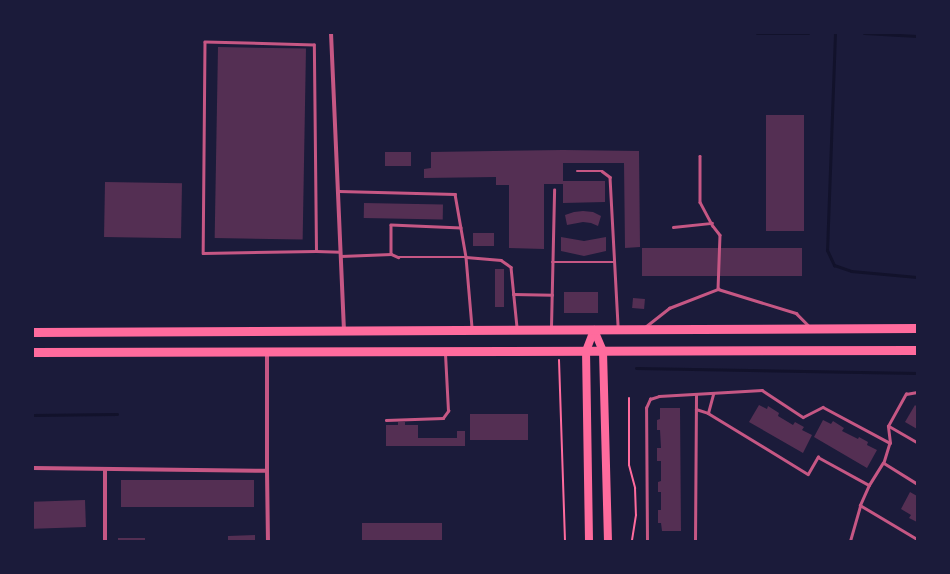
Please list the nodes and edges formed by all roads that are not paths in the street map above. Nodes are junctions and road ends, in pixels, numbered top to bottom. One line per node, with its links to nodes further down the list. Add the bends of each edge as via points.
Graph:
1 (331, 33): 5 (street)
2 (700, 156): 6 (lane, via 700,202)
3 (577, 172): 14 (lane, via 602,171 610,177)
4 (554, 190): 13 (lane)
5 (339, 191): 8 (lane, via 456,194); 10 (street)
6 (712, 223): 7 (lane); 15 (lane, via 720,235)
7 (673, 227)
8 (461, 228): 11 (lane, via 391,225); 12 (lane)
9 (316, 251): 9 (lane, via 203,253 205,42 314,45); 10 (lane)
10 (341, 254): 11 (lane); 22 (street)
11 (391, 254): 12 (lane, via 398,257)
12 (466, 257): 16 (lane, via 502,260 511,267); 23 (lane)
13 (552, 262): 14 (lane); 17 (lane)
14 (615, 262): 19 (lane)
15 (718, 289): 20 (lane, via 669,308); 21 (lane, via 796,313)
16 (513, 294): 17 (lane); 24 (lane)
17 (552, 295): 25 (lane)
18 (917, 328): 21 (highway)
19 (618, 329): 20 (highway); 26 (highway)
20 (641, 329): 21 (highway)
21 (811, 329)
22 (344, 330): 23 (highway); 27 (highway)
23 (472, 330): 24 (highway)
24 (517, 330): 25 (highway)
25 (551, 330): 26 (highway)
26 (594, 330): 31 (main road); 32 (main road)
27 (33, 332)
28 (267, 350): 30 (highway); 33 (highway); 46 (street)
29 (917, 350): 32 (highway)
30 (445, 351): 31 (highway); 39 (lane, via 448,411 443,418)
31 (586, 351): 32 (highway); 53 (main road)
32 (603, 351): 54 (main road)
33 (33, 352)
34 (917, 392): 40 (lane, via 906,394)
35 (713, 394): 36 (lane); 38 (lane); 42 (lane, via 762,390 804,417 823,407)
36 (696, 395): 37 (lane); 55 (lane, via 659,396 650,399 646,408)
37 (696, 409): 38 (lane); 56 (lane)
38 (708, 413): 48 (lane, via 808,474 818,457)
39 (386, 420)
40 (888, 426): 41 (lane); 42 (lane)
41 (917, 442)
42 (890, 443): 43 (lane)
43 (884, 463): 47 (lane); 48 (lane)
44 (33, 468): 45 (street)
45 (105, 469): 46 (street); 51 (street)
46 (267, 471): 52 (street)
47 (917, 484)
48 (869, 485): 49 (lane)
49 (860, 505): 50 (lane); 57 (lane)
50 (917, 539)
51 (105, 541)
52 (268, 541)
53 (589, 541)
54 (608, 541)
55 (647, 541)
56 (695, 541)
57 (850, 541)

